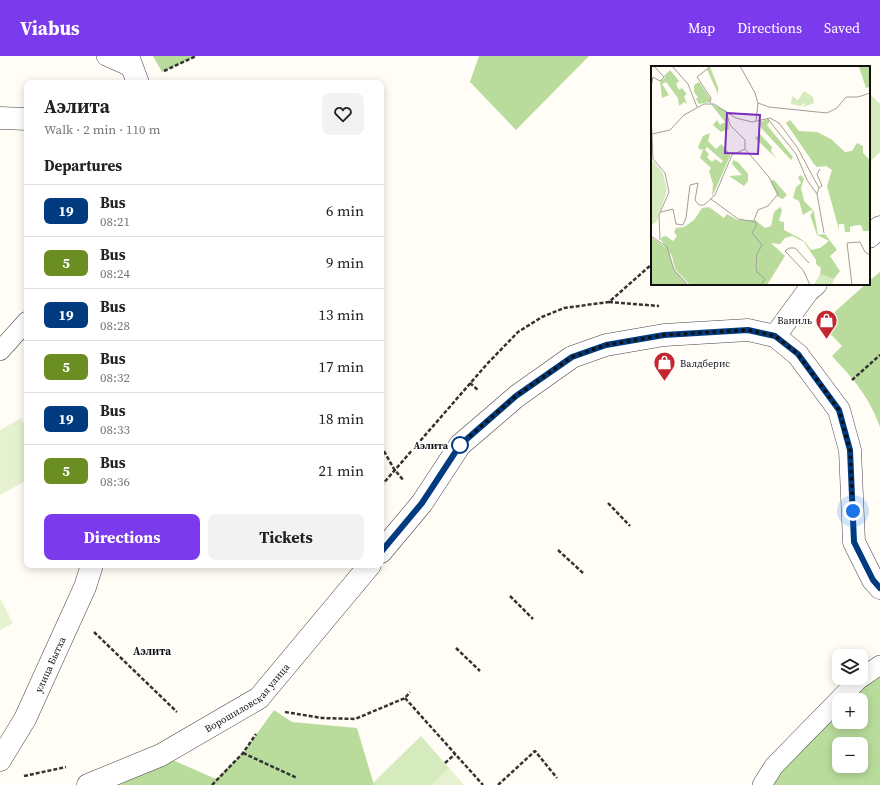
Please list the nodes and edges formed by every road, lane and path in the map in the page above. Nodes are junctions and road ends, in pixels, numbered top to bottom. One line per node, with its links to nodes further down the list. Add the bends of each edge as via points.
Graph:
1 (106, 56): 3 (lane)
2 (196, 56): 4 (path)
3 (133, 69)
4 (162, 72)
5 (0, 118): 6 (street)
6 (24, 119)
7 (880, 227): 8 (street)
8 (870, 236)
9 (651, 265): 17 (path, via 609,302 564,308 542,317 518,332)
10 (815, 285): 12 (street)
11 (24, 324): 13 (lane)
12 (775, 336): 19 (street, via 748,330 664,335 606,345 572,357 516,396 460,445); 27 (street, via 798,354 839,410 850,450 854,542 873,580)
13 (0, 351)
14 (880, 355): 15 (path)
15 (852, 381)
16 (384, 451): 17 (path)
17 (394, 469): 18 (path); 19 (path)
18 (384, 482)
19 (422, 503): 22 (street)
20 (608, 503): 21 (path)
21 (630, 526)
22 (384, 548)
23 (558, 550): 26 (path)
24 (91, 568): 43 (street, улица Бытха, via 26,719)
25 (367, 568): 48 (street, Ворошиловская улица, via 259,698 161,755)
26 (583, 572)
27 (880, 588)
28 (510, 596): 29 (path)
29 (533, 619)
30 (92, 630): 39 (path)
31 (456, 648): 33 (path)
32 (880, 665): 34 (lane)
33 (480, 671)
34 (868, 673)
35 (854, 685): 53 (lane, via 774,766)
36 (410, 692): 37 (path)
37 (405, 698): 38 (path, via 355,719 322,718); 42 (path)
38 (281, 711)
39 (182, 717)
40 (260, 728): 41 (path)
41 (243, 753): 45 (path); 49 (path)
42 (455, 754): 44 (path); 47 (path)
43 (0, 760)
44 (445, 764)
45 (297, 778)
46 (557, 778): 52 (path, via 535,751)
47 (480, 782): 50 (path); 51 (path)
48 (88, 785)
49 (212, 785)
50 (477, 785)
51 (483, 785)
52 (498, 785)
53 (762, 785)

